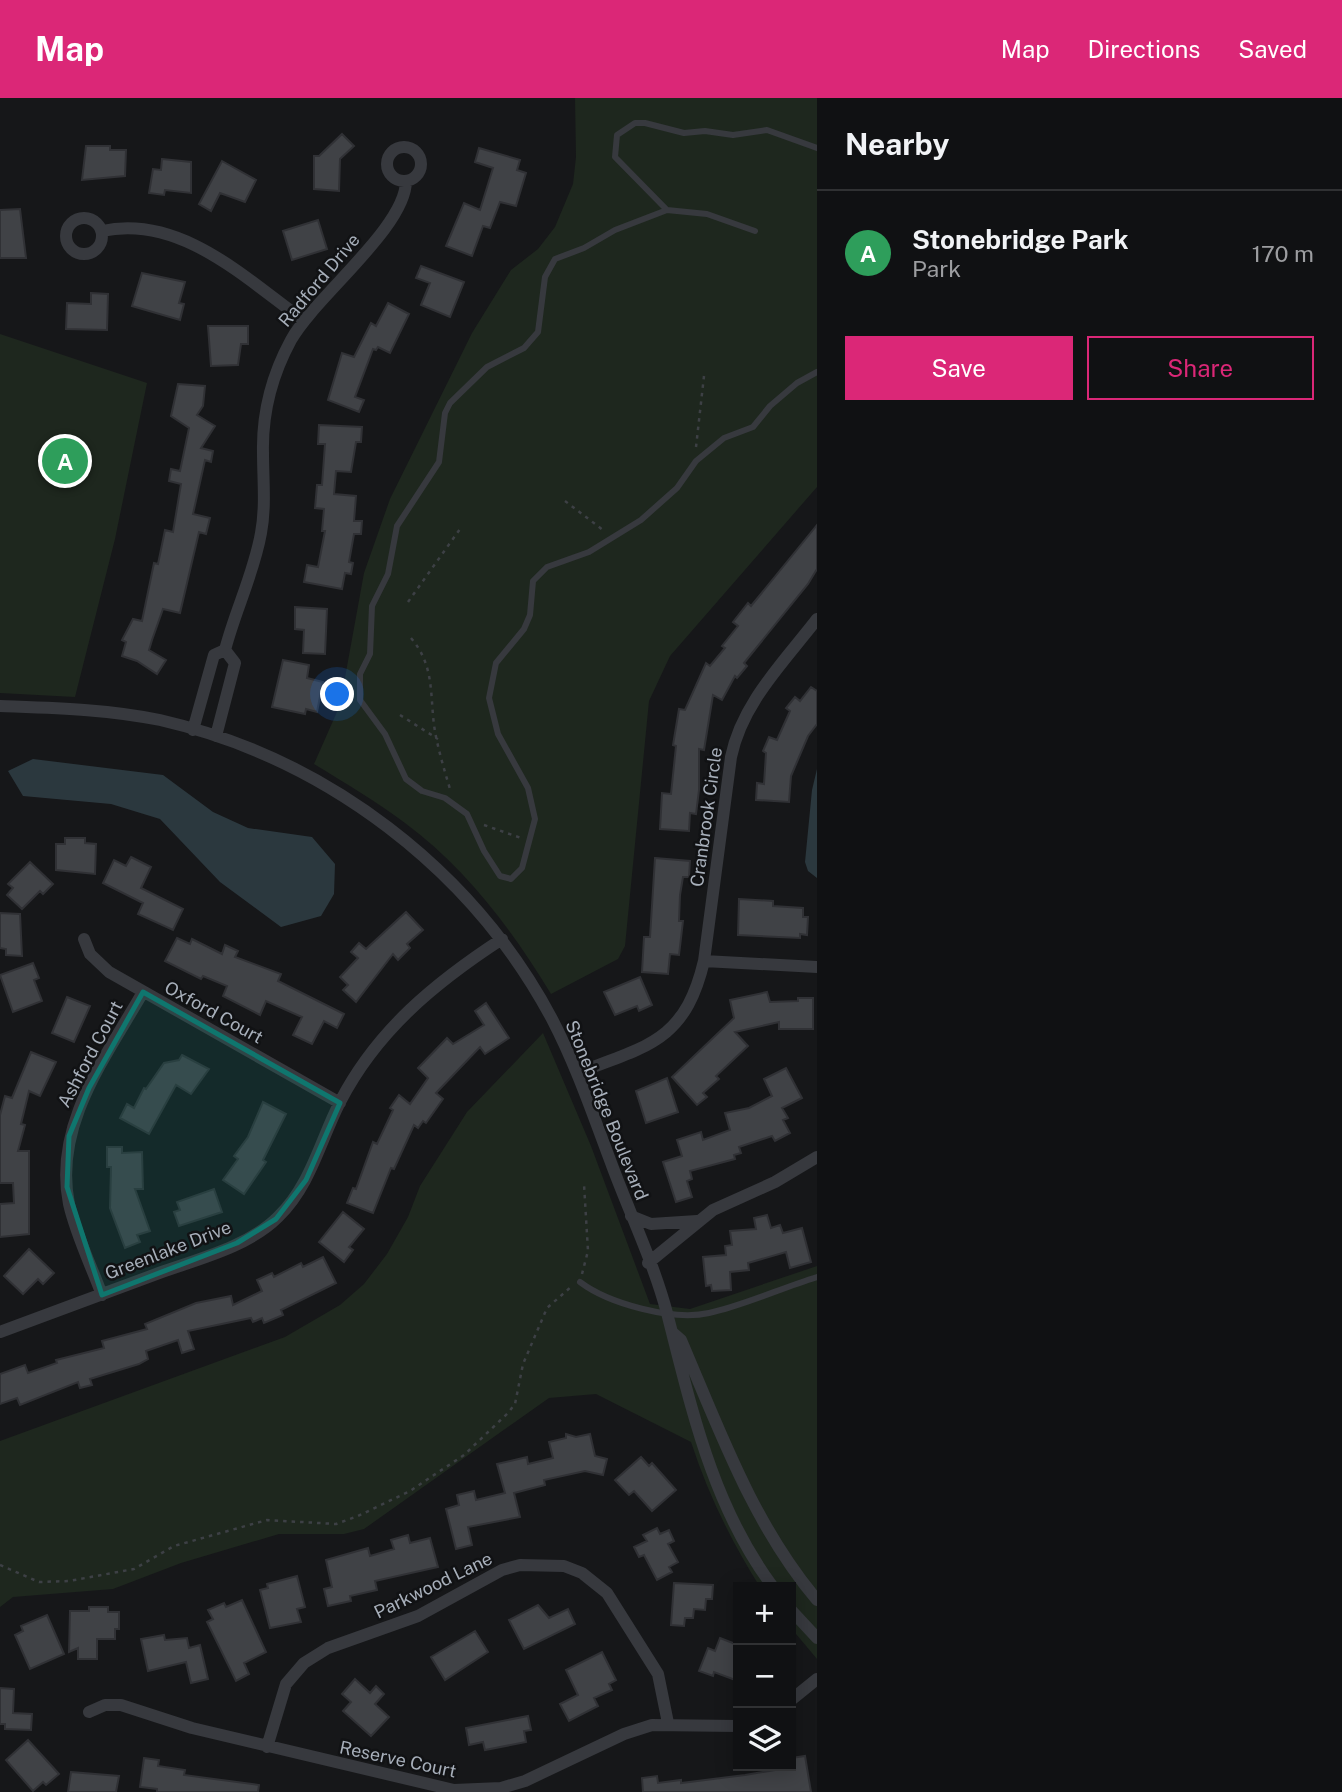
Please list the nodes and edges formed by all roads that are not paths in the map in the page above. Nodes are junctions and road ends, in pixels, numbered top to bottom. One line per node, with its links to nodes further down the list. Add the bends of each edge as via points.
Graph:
1 (817, 148): 3 (lane, via 767,130 724,135 635,124 617,135 615,157)
2 (405, 181): 6 (street, Radford Drive, via 401,202 373,243)
3 (667, 210): 5 (lane, via 707,214); 7 (lane, via 615,230 550,265 542,288 538,332 524,348 486,367 450,403 439,462 397,526 388,574 372,606 370,654 360,674 360,700 385,734 406,779 467,814 500,876 516,875 535,830 528,788 498,734 490,708 492,674 502,652 524,629 533,581 547,567 590,552 641,520 677,488 695,461 724,438 753,427 770,406)
4 (102, 231): 6 (street, via 130,228 181,239 216,258)
5 (755, 231)
6 (303, 320): 9 (street, Radford Drive, via 270,393 263,435 261,534)
7 (817, 372)
8 (817, 619): 15 (street, Cranbrook Circle, via 746,712 733,744)
9 (225, 650): 11 (street, Radford Drive, via 214,655); 12 (street, Radford Drive, via 235,663)
10 (0, 706): 11 (street, Stonebridge Boulevard, via 124,713)
11 (193, 730): 12 (street, Stonebridge Boulevard)
12 (216, 736): 14 (street, Stonebridge Boulevard, via 308,775 384,823 467,897)
13 (84, 939): 17 (street, Oxford Court, via 98,962)
14 (502, 939): 18 (street, Stonebridge Boulevard, via 553,1020); 19 (street, Greenlake Drive, via 460,966 389,1029 362,1063)
15 (705, 961): 16 (street); 18 (street, Cranbrook Circle, via 698,989 677,1025 641,1048)
16 (817, 967)
17 (143, 992): 19 (street, Oxford Court); 26 (street, Ashford Court, via 80,1105 69,1136 66,1161 72,1214)
18 (577, 1073): 21 (street, Stonebridge Boulevard)
19 (340, 1103): 26 (street, Greenlake Drive, via 306,1180 276,1219 216,1252)
20 (817, 1157): 22 (street)
21 (631, 1216): 22 (street, via 651,1224); 23 (street, Stonebridge Boulevard)
22 (698, 1221): 23 (street)
23 (649, 1264): 27 (street, Stonebridge Boulevard)
24 (817, 1277): 27 (lane, via 708,1313)
25 (580, 1282): 27 (lane, via 616,1301)
26 (102, 1294): 29 (street, Greenlake Drive)
27 (666, 1312): 28 (street, Stonebridge Boulevard)
28 (670, 1331): 30 (street, Stonebridge Boulevard, via 712,1478 736,1532); 31 (street, Stonebridge Boulevard, via 681,1340 766,1530)
29 (0, 1332)
30 (769, 1582)
31 (817, 1600)
32 (796, 1615): 33 (street)
33 (817, 1638)
34 (817, 1679): 35 (street)
35 (796, 1696)
36 (89, 1712): 39 (street, Reserve Court, via 105,1704 121,1705)
37 (668, 1723): 38 (street, Reserve Court); 39 (street, Reserve Court, via 624,1734 526,1782 477,1791 432,1787); 39 (street, Parkwood Lane, via 658,1674 607,1593 582,1573 564,1566 520,1565 502,1570 418,1616 328,1648 304,1663 286,1684)
38 (733, 1726)
39 (267, 1747)

